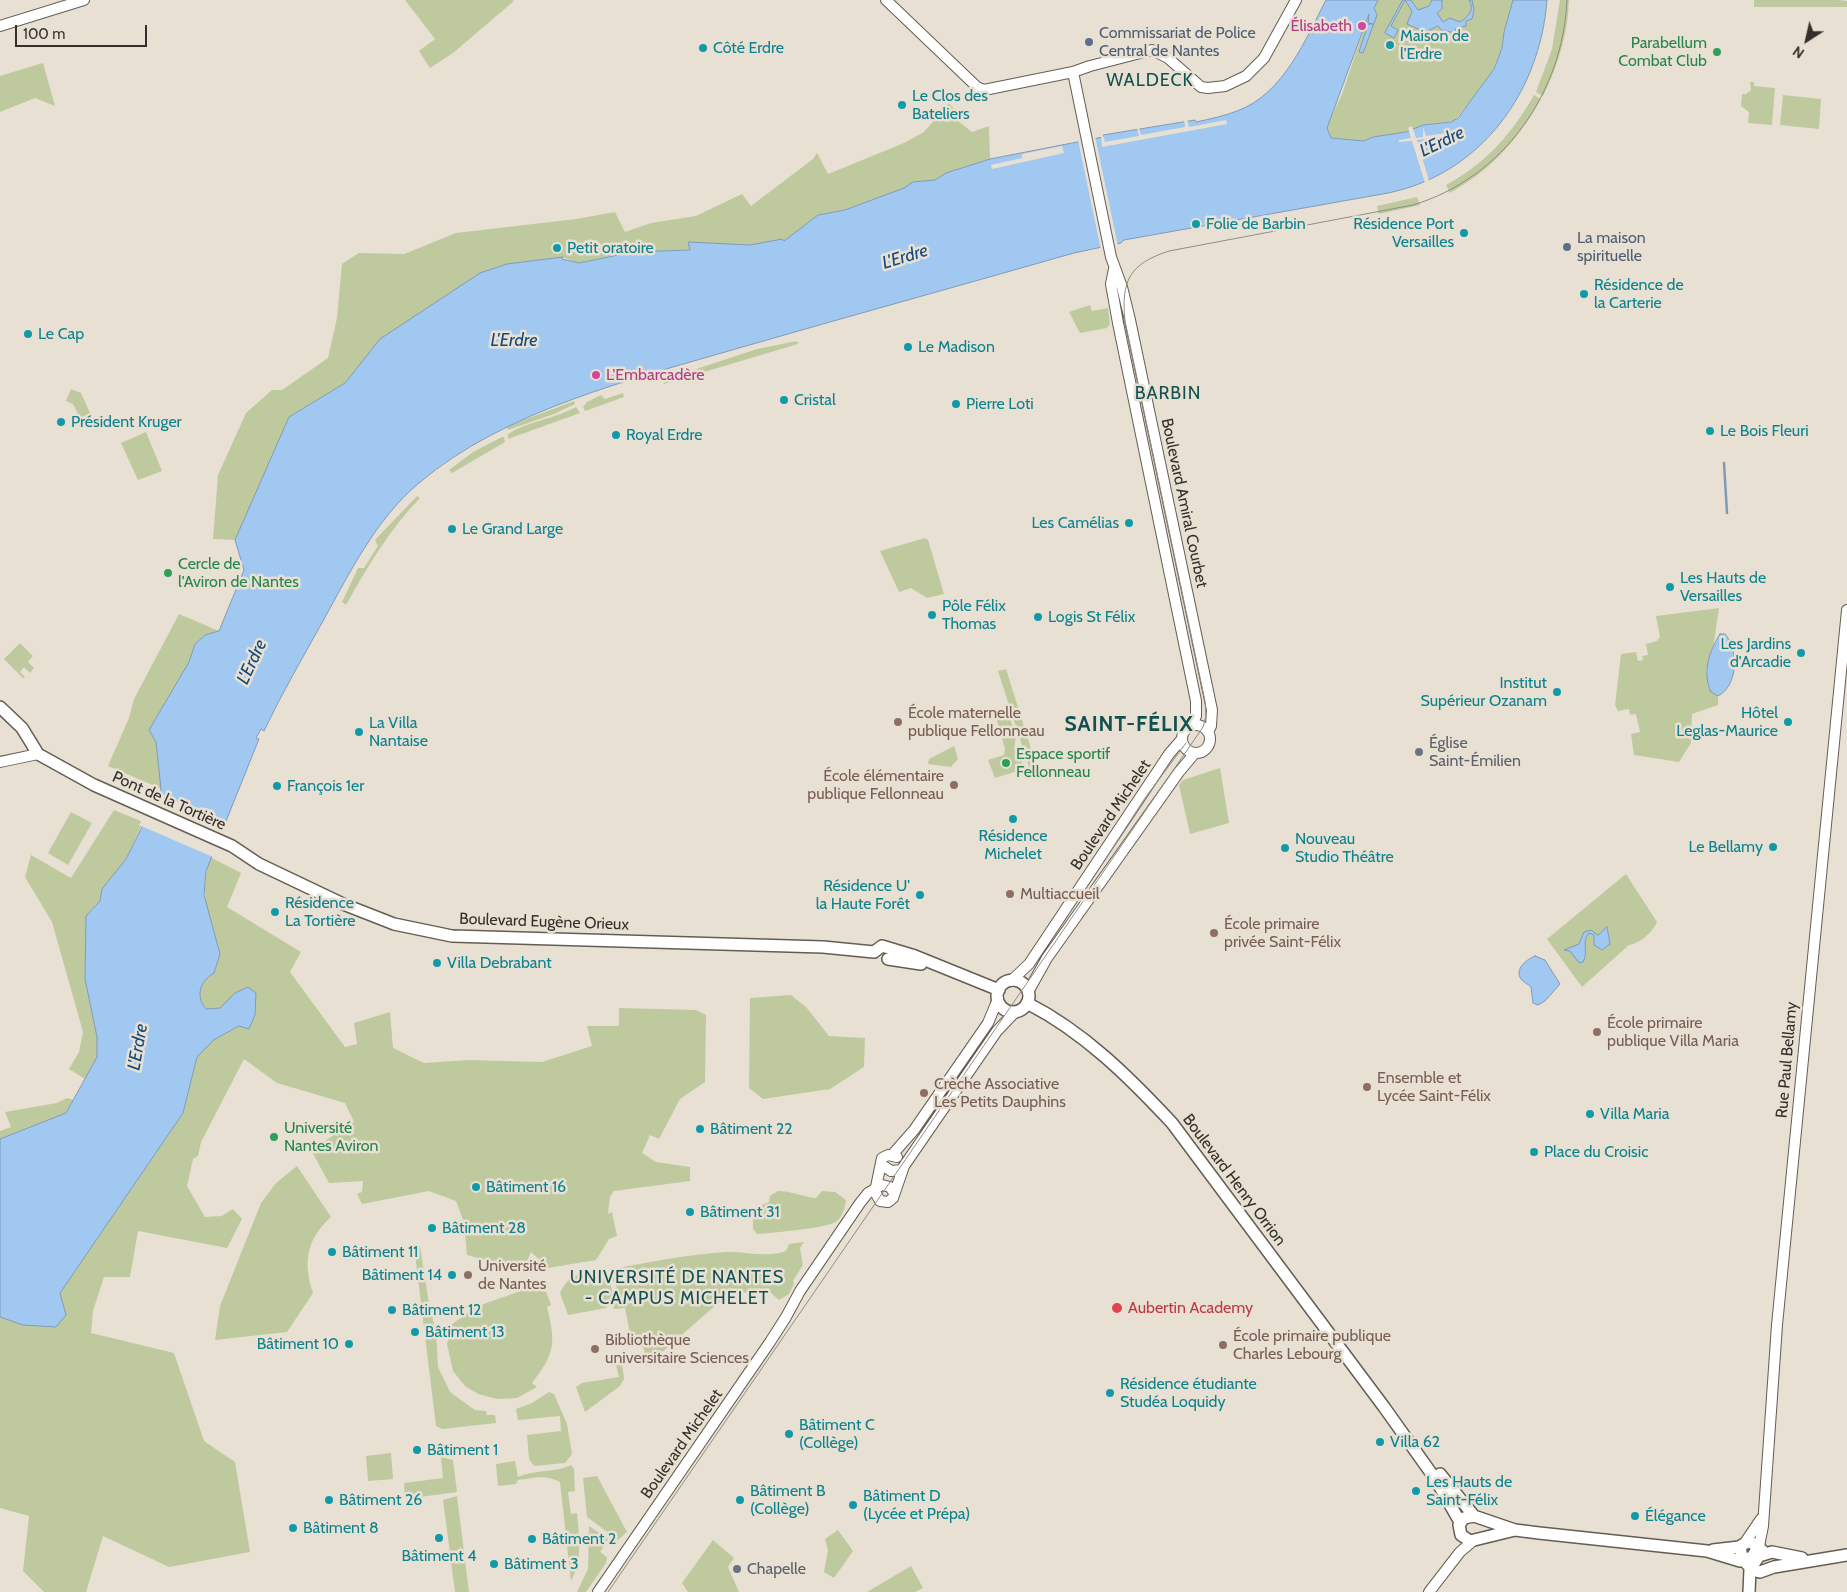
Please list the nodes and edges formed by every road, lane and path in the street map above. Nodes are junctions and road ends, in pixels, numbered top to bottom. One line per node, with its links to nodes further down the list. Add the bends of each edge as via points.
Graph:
1 (84, 0): 4 (street)
2 (886, 0): 5 (street, via 981,89)
3 (1296, 0): 5 (street, via 1270,50 1246,76 1217,88 1194,83 1168,58 1152,50)
4 (0, 26)
5 (1073, 72): 6 (street)
6 (1114, 269): 9 (street, Boulevard Amiral Courbet, via 1111,284 1118,323 1196,701 1196,716); 10 (street, Boulevard Amiral Courbet, via 1124,292 1212,710)
7 (1847, 610): 26 (street, Rue Paul Bellamy, via 1777,1325)
8 (0, 706): 13 (main road, via 22,728)
9 (1191, 726): 10 (street, via 1200,726); 11 (street)
10 (1208, 732): 12 (street, via 1208,746)
11 (1182, 739): 12 (street, via 1186,748); 16 (street, Boulevard Michelet, via 1029,964)
12 (1195, 753): 18 (street, Boulevard Michelet, via 1047,958)
13 (38, 754): 14 (street); 15 (main road, Pont de la Tortière, via 94,785)
14 (0, 762)
15 (229, 845): 17 (main road, Boulevard Eugène Orieux, via 259,864 386,922 452,936 823,947 874,952 880,946 888,954 915,956)
16 (1011, 981): 17 (main road, via 1003,984); 18 (main road, via 1023,984)
17 (998, 994): 19 (main road, via 1004,1010); 20 (street, via 988,1023 914,1130)
18 (1028, 998): 19 (main road, via 1022,1009); 25 (main road, Boulevard Henry Orrion, via 1136,1084 1172,1123)
19 (1015, 1012): 22 (street, via 997,1031)
20 (892, 1155): 21 (street, via 882,1158); 22 (street, via 899,1158)
21 (882, 1165): 22 (street, via 891,1171); 23 (street)
22 (903, 1168): 24 (street)
23 (875, 1188): 24 (street, via 887,1186); 24 (street, via 878,1198 884,1202 891,1200); 40 (street, Boulevard Michelet, via 860,1202 800,1291 781,1326)
24 (894, 1193)
25 (1384, 1407): 27 (main road, Boulevard Henry Orrion, via 1406,1429); 28 (main road, Boulevard Henry Orrion, via 1436,1480)
26 (1763, 1513): 32 (street, Rue Paul Bellamy); 33 (street, Rue Paul Bellamy)
27 (1477, 1517): 28 (main road, via 1467,1516); 29 (main road); 31 (main road, via 1484,1529)
28 (1460, 1522): 30 (main road)
29 (1515, 1530): 31 (main road); 34 (main road)
30 (1461, 1535): 31 (main road, via 1467,1540); 38 (street)
31 (1477, 1539): 38 (street)
32 (1744, 1544): 33 (main road); 34 (main road); 37 (main road, via 1740,1552)
33 (1762, 1550): 36 (main road); 37 (main road); 39 (main road, via 1769,1564)
34 (1707, 1551): 37 (main road)
35 (1847, 1555): 36 (main road)
36 (1811, 1560): 39 (main road)
37 (1747, 1564): 39 (main road); 42 (main road)
38 (1445, 1570): 41 (street)
39 (1765, 1571): 43 (main road)
40 (598, 1592)
41 (1429, 1592)
42 (1749, 1592)
43 (1754, 1592)

